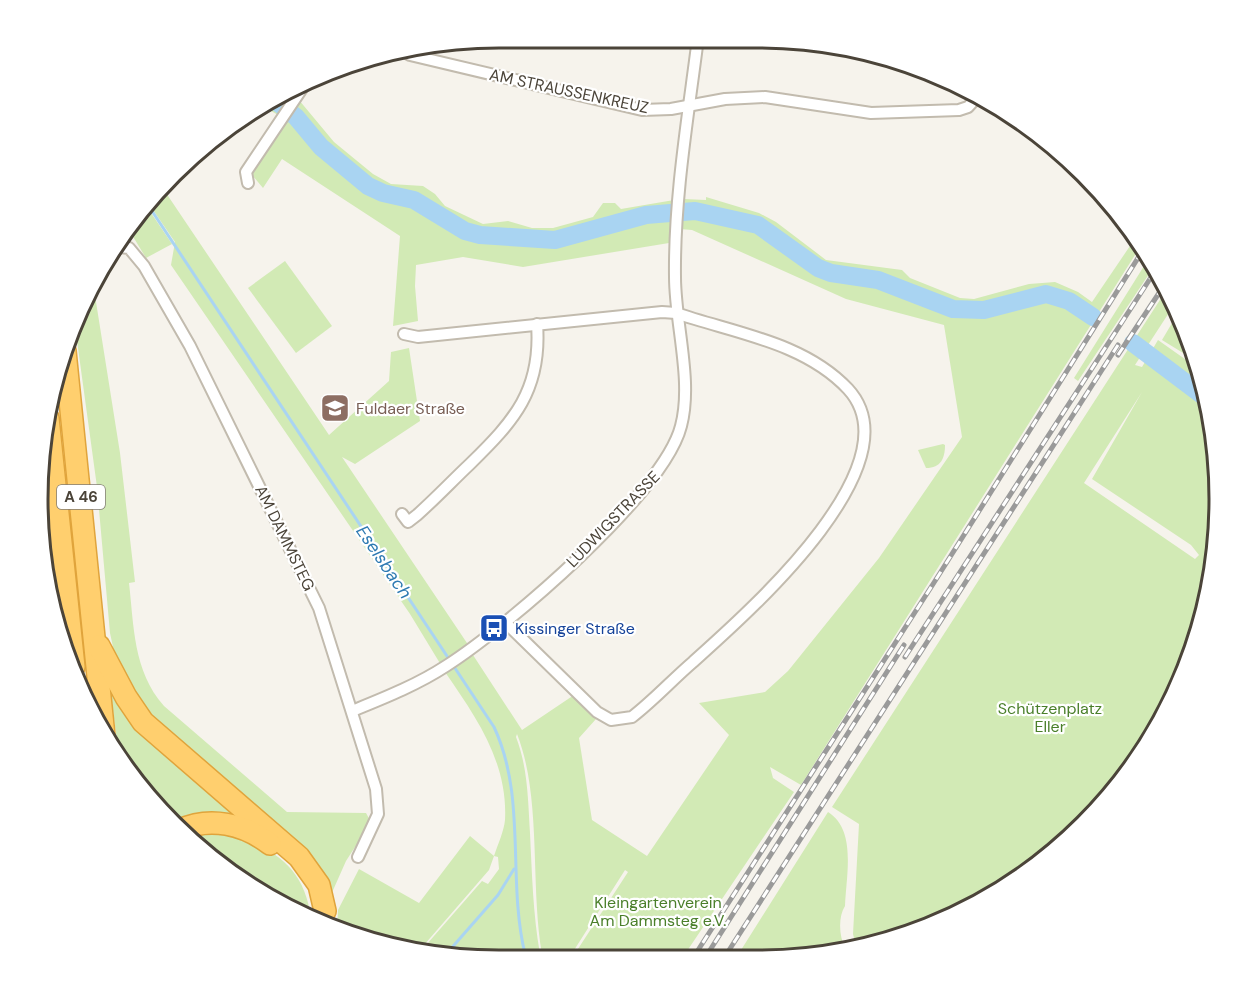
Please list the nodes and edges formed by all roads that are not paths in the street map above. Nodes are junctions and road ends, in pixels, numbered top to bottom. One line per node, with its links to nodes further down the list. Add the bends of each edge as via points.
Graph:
1 (697, 48): 5 (street, LUDWIGSTRASSE)
2 (415, 56): 5 (street, AM STRAUSSENKREUZ, via 642,110)
3 (298, 96): 6 (street, via 246,172)
4 (972, 102): 5 (street, AM STRAUSSENKREUZ, via 959,110 871,113 765,97)
5 (690, 105): 8 (street, LUDWIGSTRASSE, via 676,223)
6 (248, 183)
7 (124, 248): 17 (street, AM DAMMSTEG, via 144,266 190,346 319,608)
8 (676, 313): 9 (street); 14 (street, LUDWIGSTRASSE, via 685,400 680,430 669,456 598,537); 14 (street, via 771,342 812,360 849,390 861,412 865,435 860,460 842,499 820,532 765,597 627,719 611,720 597,712)
9 (537, 324): 10 (street, via 418,337); 13 (street, via 538,350 531,380 507,428 417,515 408,522)
10 (404, 334)
11 (67, 370): 16 (highway, A 46)
12 (49, 467): 15 (highway, A 46)
13 (402, 514)
14 (506, 622): 17 (street, LUDWIGSTRASSE, via 443,668)
15 (70, 639)
16 (96, 642): 18 (highway, A 46); 22 (highway, via 135,713 299,857 319,885)
17 (352, 711): 20 (street, AM DAMMSTEG, via 378,801 378,814)
18 (102, 712)
19 (190, 827): 21 (highway, via 232,824 264,839 300,873)
20 (358, 857)
21 (318, 912)
22 (320, 913)

